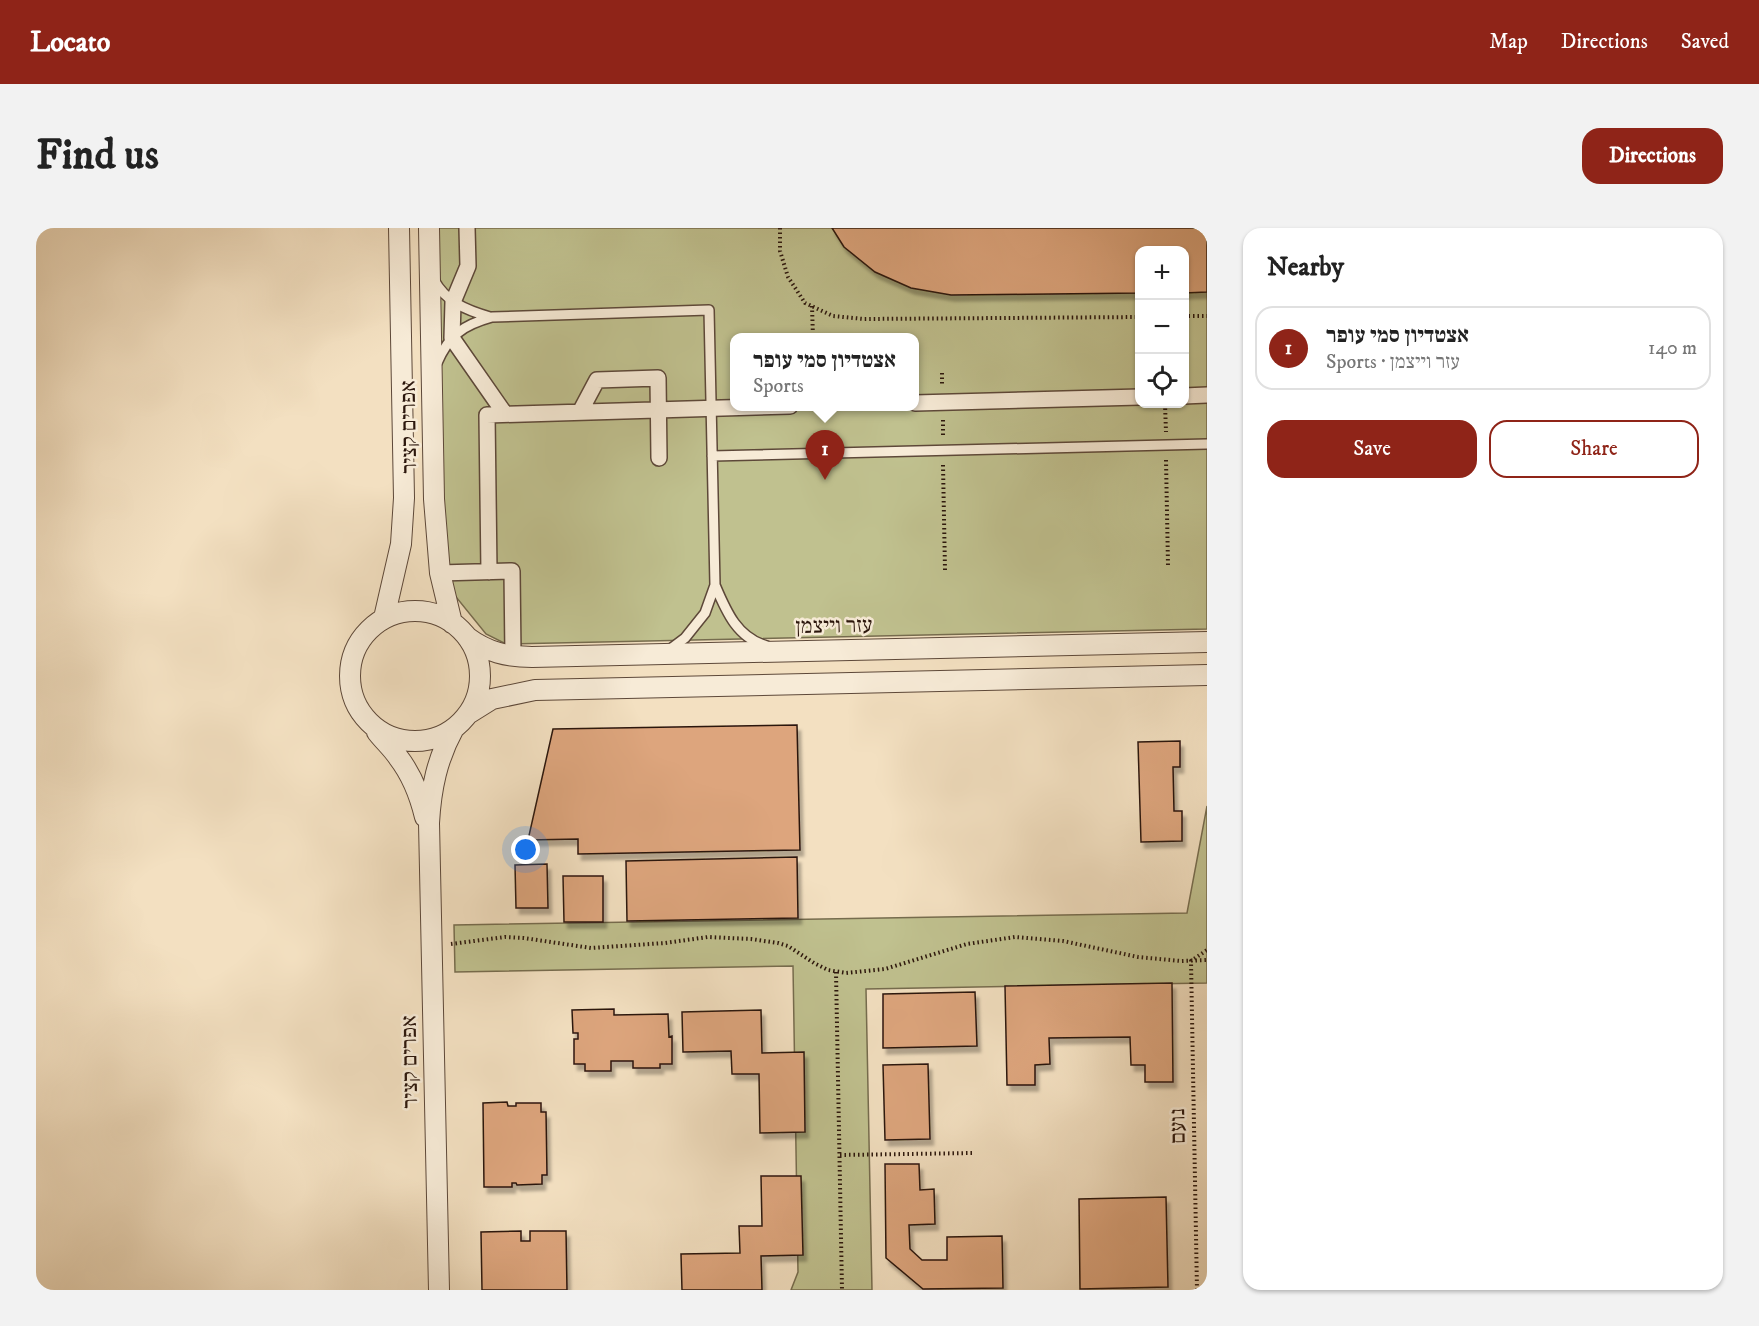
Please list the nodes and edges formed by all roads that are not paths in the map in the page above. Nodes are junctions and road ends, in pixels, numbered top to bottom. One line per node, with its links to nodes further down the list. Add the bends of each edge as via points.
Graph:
1 (399, 228): 24 (street, אפרים קציר, via 404,498 400,544)
2 (429, 228): 4 (street, אפרים קציר)
3 (467, 228): 5 (street, via 468,266)
4 (430, 273): 5 (lane, via 438,289); 8 (street, אפרים קציר)
5 (453, 302): 6 (lane); 7 (street)
6 (492, 317): 7 (lane, via 470,323); 14 (lane, via 709,310)
7 (452, 338): 8 (lane); 17 (street)
8 (432, 373): 22 (street, אפרים קציר, via 434,499)
9 (1207, 395): 10 (street)
10 (1189, 396)
11 (1135, 397): 12 (street)
12 (919, 403)
13 (730, 408): 14 (street)
14 (711, 409): 15 (street); 19 (lane)
15 (658, 410): 16 (street); 16 (street, via 658,378 597,380); 20 (street)
16 (580, 412): 17 (street)
17 (505, 414): 21 (street, via 487,415)
18 (1207, 444): 19 (lane)
19 (711, 456): 23 (lane)
20 (659, 458)
21 (489, 572): 22 (street); 30 (street, via 512,571)
22 (440, 573): 25 (street, אפרים קציר)
23 (715, 585): 28 (lane, via 726,613 739,630 758,644); 29 (lane, via 705,613 685,638)
24 (384, 618): 25 (street, via 414,610); 33 (street, via 361,639 350,667 353,698)
25 (452, 623): 26 (street)
26 (466, 637): 30 (street, עזר וייצמן, via 484,649); 32 (street, via 476,654 480,675 477,696)
27 (1207, 642): 28 (street, עזר וייצמן)
28 (787, 651): 29 (street, עזר וייצמן)
29 (662, 654): 30 (street, עזר וייצמן)
30 (513, 656)
31 (1207, 675): 32 (street, via 535,690 492,699)
32 (468, 714): 34 (street)
33 (369, 723): 34 (street, via 386,735 416,742 436,738); 35 (street, אפרים קציר, via 410,775)
34 (454, 728): 35 (street, אפרים קציר, via 435,772)
35 (429, 834): 36 (street, אפרים קציר)
36 (439, 1290)

